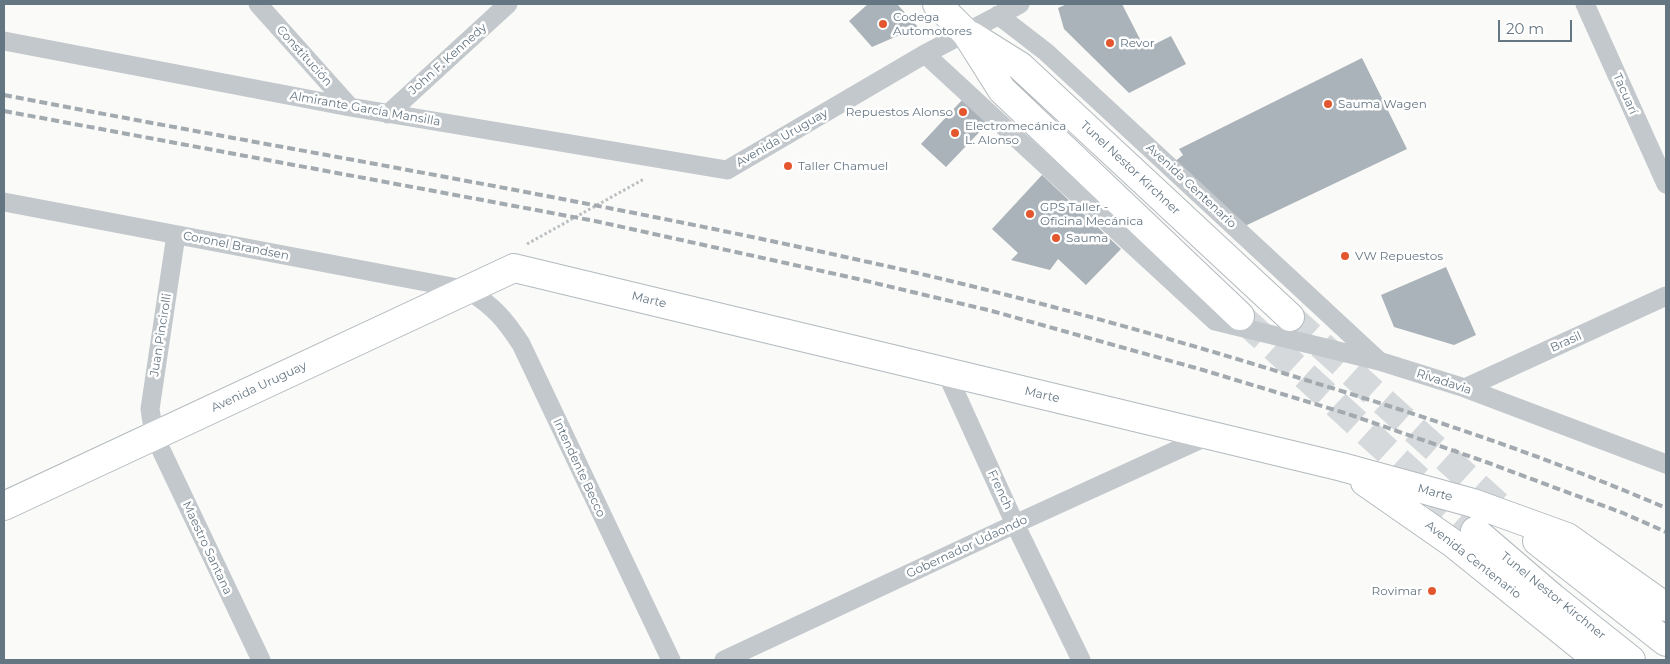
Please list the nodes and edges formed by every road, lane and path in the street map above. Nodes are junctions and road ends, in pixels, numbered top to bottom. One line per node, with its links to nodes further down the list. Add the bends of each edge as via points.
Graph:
1 (258, 4): 10 (street, Constitución)
2 (508, 4): 11 (street, John F. Kennedy)
3 (937, 4): 7 (street)
4 (1020, 4): 6 (street, Avenida Uruguay)
5 (1585, 4): 14 (street, Tacuarí)
6 (998, 15): 7 (street, Avenida Uruguay); 22 (street, Avenida Centenario, via 1046,52)
7 (966, 33): 9 (street, Avenida Uruguay); 20 (street, Tunel Nestor Kirchner, via 1020,66); 21 (street, via 1002,90)
8 (4, 41): 10 (street, Almirante García Mansilla)
9 (925, 54): 13 (street, Avenida Uruguay); 21 (street)
10 (350, 108): 11 (street, Almirante García Mansilla)
11 (388, 114): 12 (street, Almirante García Mansilla)
12 (674, 162): 13 (street, Almirante García Mansilla); 17 (path, via 523,246)
13 (727, 170)
14 (1666, 184)
15 (4, 202): 16 (street, Coronel Brandsen)
16 (176, 235): 18 (street, Coronel Brandsen); 25 (street, Juan Pincirolli, via 150,408)
17 (514, 268): 18 (street, Avenida Uruguay); 23 (street, Marte)
18 (468, 290): 25 (street, Avenida Uruguay); 37 (street, Intendente Becco, via 488,302 520,344)
19 (1666, 296): 24 (street, Brasil)
20 (1290, 317)
21 (1228, 319): 22 (street, Rivadavia)
22 (1379, 361): 24 (street, Rivadavia)
23 (946, 372): 26 (street, Marte); 31 (street, French)
24 (1465, 388): 27 (street, Rivadavia)
25 (154, 435): 30 (street, Avenida Uruguay); 36 (street, Maestro Santana)
26 (1210, 435): 28 (street, Marte); 31 (street, Gobernador Udaondo)
27 (1666, 464)
28 (1342, 468): 29 (street, Marte); 32 (street, Avenida Centenario)
29 (1473, 503): 32 (street, via 1458,507 1451,519 1450,531); 34 (street, Marte, via 1567,536)
30 (4, 506)
31 (1015, 524): 38 (street, Gobernador Udaondo); 39 (street, French)
32 (1464, 538): 40 (street, Avenida Centenario); 41 (street, Tunel Nestor Kirchner, via 1553,598)
33 (1538, 540): 35 (street)
34 (1666, 607)
35 (1666, 642)
36 (261, 660)
37 (671, 660)
38 (724, 660)
39 (1081, 660)
40 (1598, 660)
41 (1632, 660)

